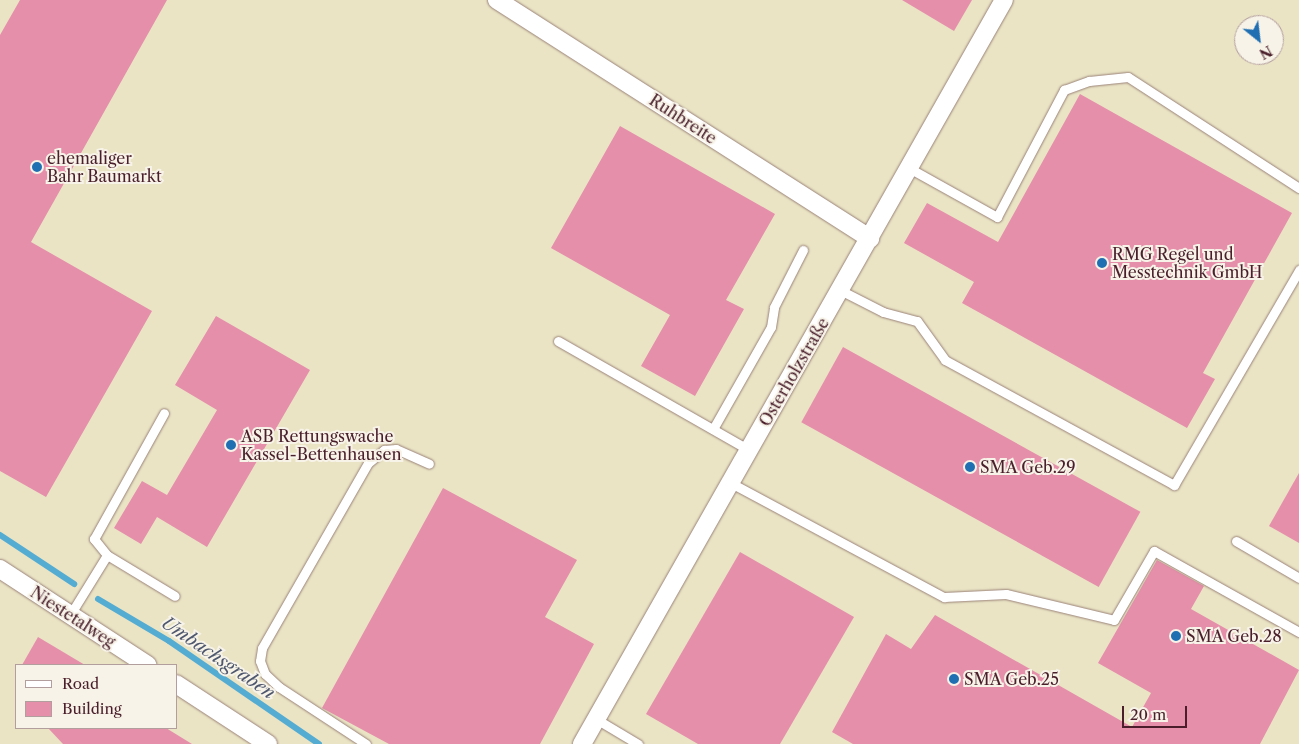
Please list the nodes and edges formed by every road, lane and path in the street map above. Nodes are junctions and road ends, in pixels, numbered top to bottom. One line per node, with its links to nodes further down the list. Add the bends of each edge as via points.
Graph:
1 (497, 0): 5 (street, Ruhbreite)
2 (1004, 0): 3 (street, Osterholzstraße)
3 (909, 168): 4 (lane, via 997,217 1064,90 1089,80 1128,77); 5 (street, Osterholzstraße)
4 (1299, 188)
5 (870, 239): 8 (street, Osterholzstraße)
6 (803, 250): 11 (lane, via 774,307 771,327)
7 (1299, 270): 8 (lane, via 1174,484 945,360 916,321 883,312)
8 (840, 290): 12 (street, Osterholzstraße)
9 (558, 342): 11 (lane)
10 (164, 413): 16 (lane, via 94,538)
11 (713, 429): 12 (lane)
12 (749, 450): 14 (street, Osterholzstraße)
13 (429, 464): 26 (lane, via 396,449 384,450 368,463 262,648 260,661 265,674 279,687)
14 (731, 483): 21 (lane, via 944,597 1006,594 1114,620 1154,551); 24 (street, Osterholzstraße)
15 (1236, 541): 18 (lane)
16 (106, 555): 19 (lane); 20 (lane)
17 (0, 569): 20 (street, Niestetalweg)
18 (1299, 578)
19 (175, 596)
20 (70, 615): 22 (street, Niestetalweg)
21 (1299, 632)
22 (145, 664)
23 (178, 685): 25 (street)
24 (596, 719): 27 (street, Osterholzstraße); 28 (lane)
25 (268, 744)
26 (366, 744)
27 (582, 744)
28 (638, 744)

